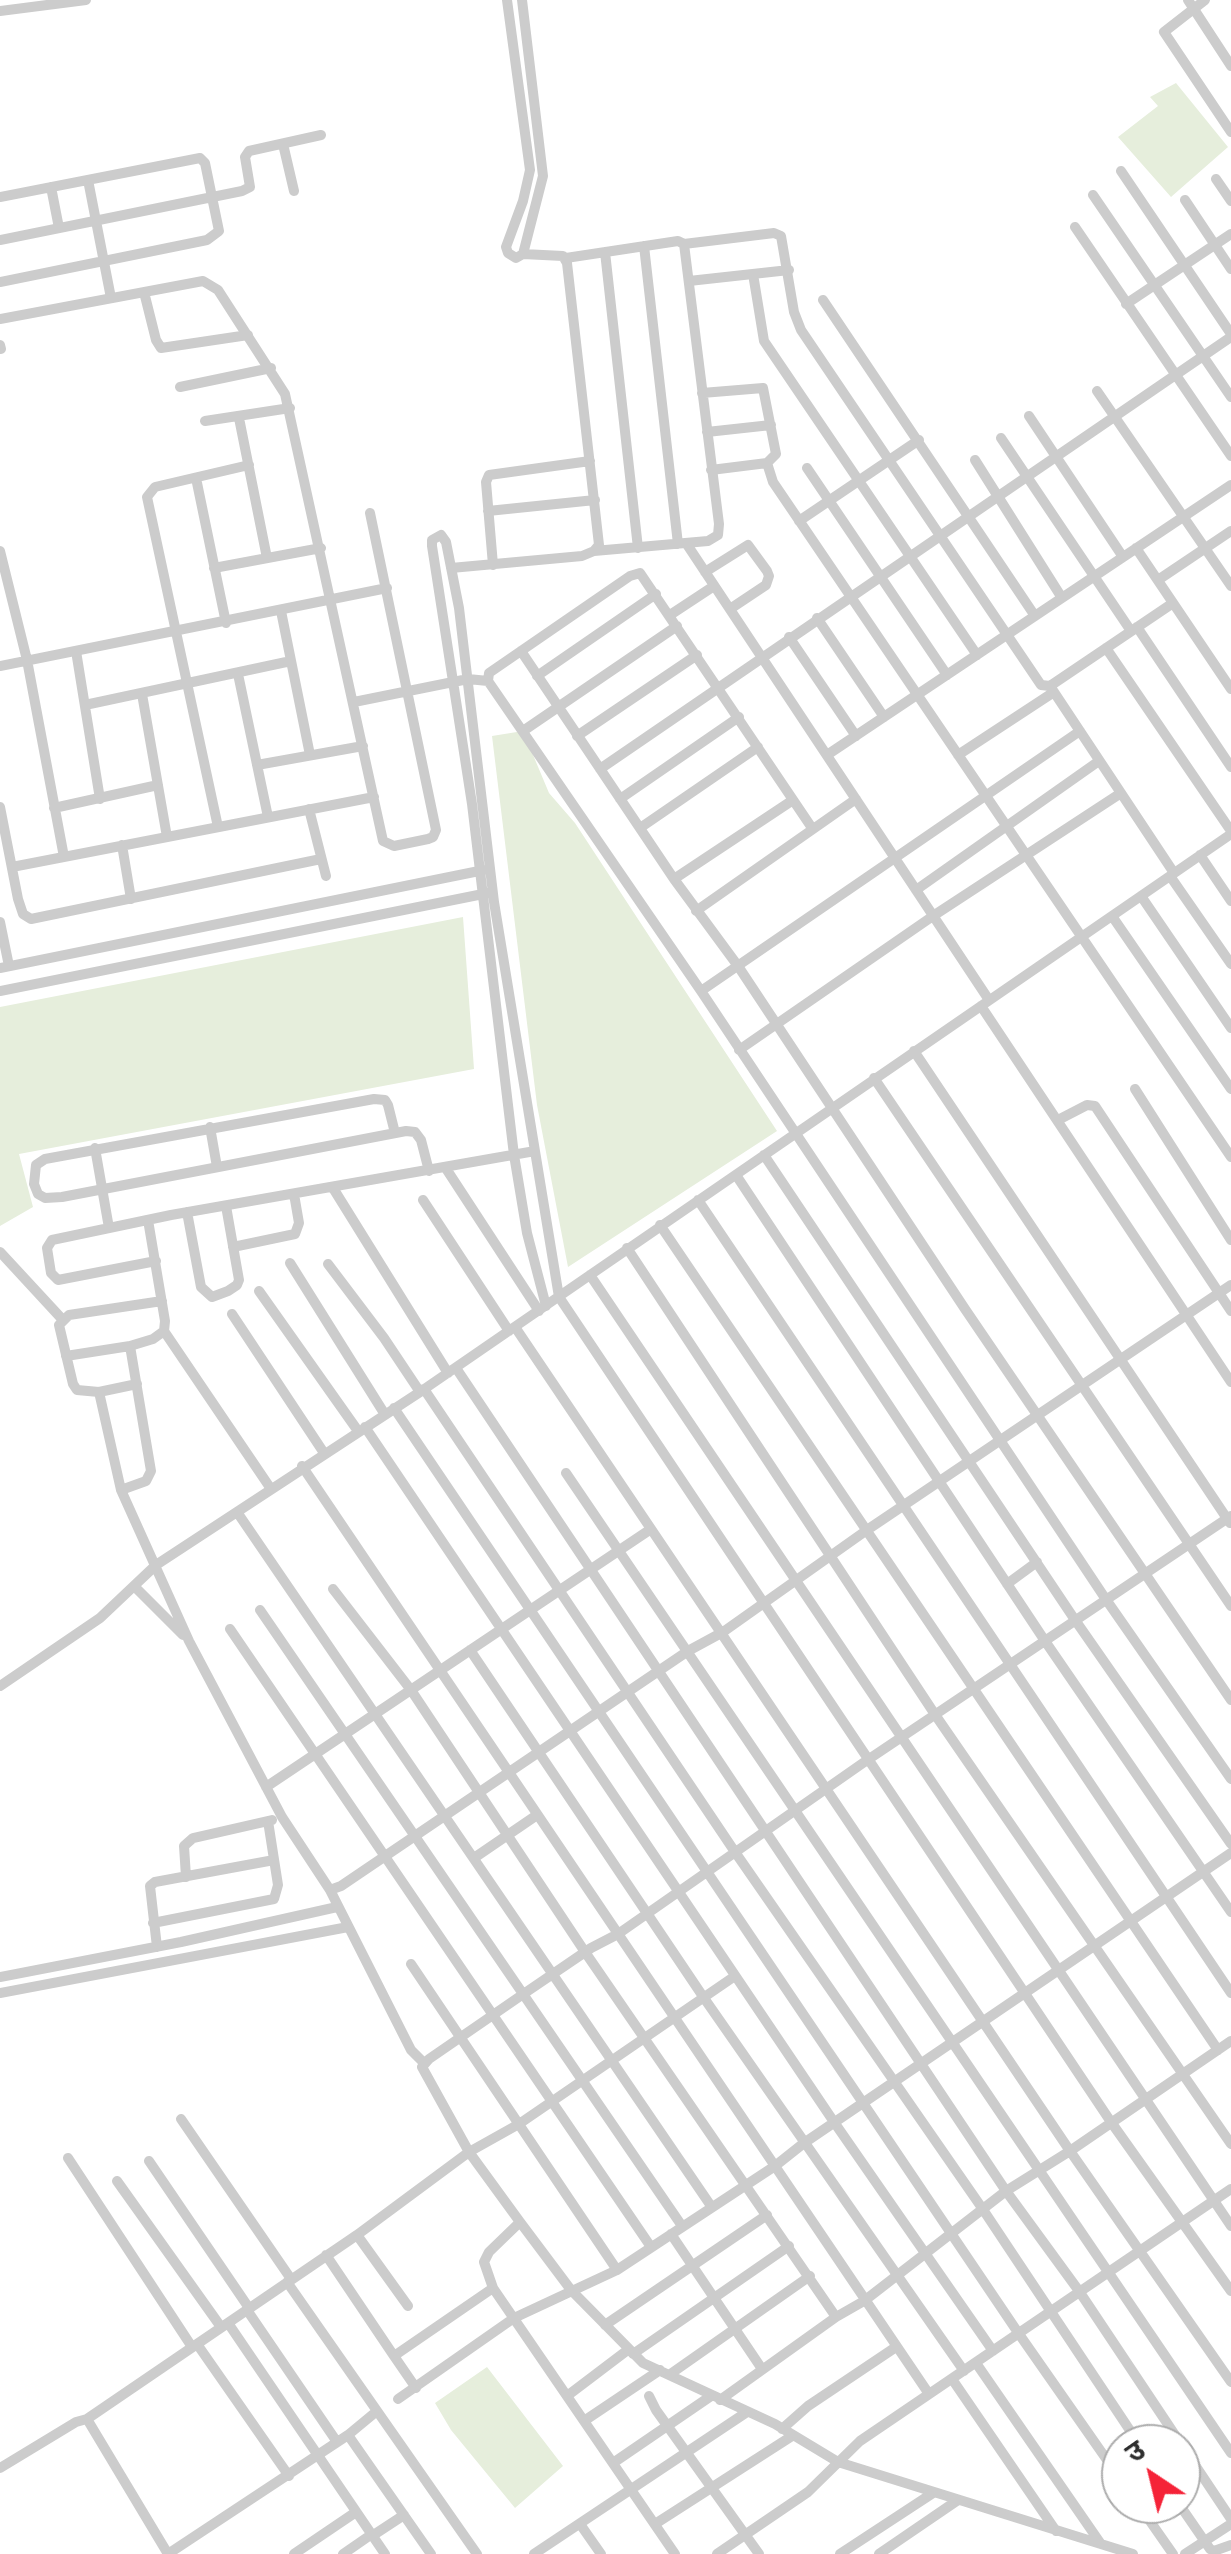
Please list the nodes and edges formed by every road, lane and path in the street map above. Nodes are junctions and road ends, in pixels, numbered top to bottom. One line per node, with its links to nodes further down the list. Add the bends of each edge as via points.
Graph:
1 (86, 0): 6 (street)
2 (506, 0): 30 (street, via 530,170 506,250 516,258)
3 (522, 0): 30 (street, via 543,170)
4 (1205, 0): 5 (street)
5 (1191, 4): 7 (street); 8 (street, via 1164,32)
6 (0, 12)
7 (1231, 66)
8 (1231, 132)
9 (322, 136): 10 (street)
10 (283, 144): 15 (street); 18 (street, via 249,151 250,187)
11 (1121, 171): 33 (street)
12 (1216, 179): 20 (street)
13 (88, 180): 14 (street); 18 (street, via 200,158); 21 (street)
14 (51, 187): 17 (street); 23 (street)
15 (294, 191)
16 (1093, 195): 39 (street)
17 (0, 197)
18 (212, 197): 21 (street); 32 (street, via 219,232 214,237)
19 (1184, 200): 27 (street)
20 (1231, 202)
21 (96, 220): 23 (street); 32 (street)
22 (1074, 226): 43 (street)
23 (59, 228): 25 (street)
24 (1231, 234): 27 (street)
25 (0, 240)
26 (684, 244): 28 (street); 35 (street, via 778,234); 38 (street)
27 (1215, 245): 33 (street); 34 (street)
28 (644, 246): 29 (street); 86 (street)
29 (605, 252): 31 (street); 88 (street)
30 (522, 254): 31 (street)
31 (566, 258): 66 (street)
32 (104, 261): 37 (street); 41 (street)
33 (1185, 265): 39 (street); 46 (street)
34 (1231, 269)
35 (789, 270): 36 (street); 67 (street, via 796,321)
36 (753, 274): 38 (street); 74 (street, via 764,342)
37 (0, 282)
38 (689, 282): 52 (street)
39 (1155, 285): 43 (street); 47 (street)
40 (144, 292): 41 (street); 45 (street, via 210,282); 45 (street, via 162,348)
41 (111, 298): 44 (street)
42 (823, 300): 62 (street)
43 (1126, 304): 49 (street)
44 (0, 319)
45 (248, 335): 48 (street)
46 (1231, 336): 47 (street)
47 (1204, 356): 49 (street); 53 (street)
48 (271, 368): 50 (street); 54 (street)
49 (1174, 375): 56 (street); 64 (street)
50 (180, 387)
51 (1097, 391): 56 (street)
52 (702, 393): 59 (street, via 763,388); 60 (street)
53 (1231, 397)
54 (290, 408): 57 (street); 87 (street)
55 (1029, 416): 63 (street)
56 (1114, 416): 63 (street); 82 (street)
57 (239, 418): 58 (street); 69 (street)
58 (205, 421)
59 (772, 425): 60 (street); 68 (street, via 776,454)
60 (707, 432): 71 (street)
61 (1001, 438): 72 (street)
62 (919, 440): 67 (street); 81 (street)
63 (1056, 456): 72 (street); 94 (street)
64 (1231, 456)
65 (974, 460): 76 (street)
66 (590, 461): 77 (street); 79 (street, via 492,472)
67 (888, 461): 74 (street); 85 (street)
68 (768, 463): 71 (street); 83 (street)
69 (248, 465): 73 (street); 95 (street)
70 (807, 468): 78 (street)
71 (712, 470): 86 (street, via 718,536)
72 (1026, 476): 76 (street); 101 (street)
73 (196, 478): 97 (street); 118 (street, via 155,487 147,497)
74 (858, 481): 78 (street); 93 (street)
75 (1231, 484): 82 (street)
76 (997, 496): 81 (street); 108 (street)
77 (595, 500): 79 (street); 92 (street, via 600,540)
78 (830, 500): 83 (street); 100 (street)
79 (488, 511): 96 (street)
80 (370, 514): 105 (street)
81 (969, 515): 85 (street); 113 (street)
82 (1184, 516): 89 (street); 90 (street)
83 (799, 521): 107 (street)
84 (1231, 531): 90 (street)
85 (939, 535): 93 (street); 119 (street)
86 (682, 544): 88 (street); 99 (street)
87 (321, 548): 95 (street); 109 (street)
88 (638, 548): 92 (street)
89 (1136, 548): 94 (street); 103 (street)
90 (1206, 548): 102 (street); 103 (street)
91 (0, 551): 127 (street)
92 (594, 551): 96 (street)
93 (909, 555): 100 (street); 124 (street)
94 (1124, 556): 101 (street)
95 (267, 558): 97 (street)
96 (493, 564): 98 (street)
97 (214, 568): 116 (street)
98 (451, 568): 133 (street); 135 (street, via 445,538 436,536 432,546)
99 (705, 572): 104 (street); 111 (street, via 748,545 767,571 766,584)
100 (881, 574): 107 (street); 131 (street)
101 (1094, 576): 108 (street); 117 (street)
102 (1229, 578)
103 (1158, 580): 110 (street)
104 (714, 586): 111 (street); 115 (street)
105 (386, 588): 109 (street); 140 (street)
106 (656, 594): 115 (street); 123 (street, via 636,573); 132 (street)
107 (850, 596): 114 (street); 142 (street)
108 (1062, 598): 113 (street)
109 (332, 600): 112 (street); 143 (street)
110 (1173, 603): 117 (street); 139 (street)
111 (730, 610): 126 (street)
112 (281, 611): 116 (street); 128 (street)
113 (1035, 616): 119 (street)
114 (817, 618): 120 (street); 146 (street)
115 (674, 620): 125 (street); 145 (street)
116 (226, 622): 118 (street)
117 (1134, 629): 121 (street); 159 (street)
118 (176, 632): 122 (street); 136 (street)
119 (1006, 636): 124 (street); 138 (street)
120 (788, 637): 126 (street); 151 (street)
121 (1106, 648): 138 (street); 177 (street)
122 (76, 651): 127 (street); 144 (street)
123 (520, 652): 132 (street); 134 (street, via 489,673)
124 (977, 654): 131 (street)
125 (697, 655): 137 (street); 150 (street)
126 (761, 656): 137 (street); 155 (street)
127 (26, 660): 129 (street); 170 (street)
128 (291, 662): 130 (street); 154 (street)
129 (0, 666)
130 (238, 674): 136 (street); 158 (street)
131 (946, 675): 142 (street)
132 (536, 676): 145 (street)
133 (468, 679): 134 (street); 135 (street); 186 (street)
134 (488, 681): 148 (street)
135 (453, 682): 140 (street); 186 (street)
136 (187, 685): 141 (street); 174 (street)
137 (718, 686): 147 (street); 160 (street)
138 (1052, 690): 149 (street); 156 (street)
139 (1231, 690)
140 (407, 691): 143 (street); 163 (street, via 436,834 386,844)
141 (142, 694): 144 (street); 161 (street)
142 (917, 694): 146 (street); 156 (street)
143 (354, 702): 152 (street)
144 (85, 706): 166 (street)
145 (558, 707): 148 (street); 150 (street)
146 (884, 717): 151 (street)
147 (739, 718): 153 (street); 167 (street)
148 (523, 731): 204 (street)
149 (1080, 731): 157 (street); 164 (street)
150 (577, 736): 160 (street)
151 (856, 736): 155 (street)
152 (363, 746): 154 (street); 163 (street)
153 (758, 747): 168 (street); 175 (street)
154 (310, 755): 158 (street)
155 (827, 755): 165 (street)
156 (958, 755): 164 (street)
157 (1100, 761): 162 (street); 173 (street)
158 (258, 765): 172 (street)
159 (1231, 766)
160 (600, 769): 167 (street)
161 (158, 785): 166 (street); 178 (street)
162 (1121, 793): 180 (street); 187 (street)
163 (374, 797): 171 (street)
164 (987, 797): 173 (street); 183 (street)
165 (856, 798): 176 (street); 183 (street)
166 (100, 799): 170 (street)
167 (620, 799): 175 (street)
168 (794, 800): 176 (street); 189 (street)
169 (0, 806): 185 (street)
170 (54, 808): 182 (street)
171 (309, 809): 172 (street); 184 (street)
172 (268, 817): 174 (street)
173 (1007, 825): 180 (street); 190 (street)
174 (218, 827): 178 (street)
175 (640, 828): 189 (street)
176 (812, 828): 195 (street)
177 (1231, 833): 181 (street)
178 (168, 837): 179 (street)
179 (122, 846): 182 (street); 193 (street)
180 (1026, 854): 196 (street); 199 (street)
181 (1200, 855): 187 (street); 194 (street)
182 (64, 857): 185 (street)
183 (895, 858): 190 (street); 201 (street)
184 (321, 860): 188 (street); 193 (street)
185 (12, 867): 193 (street, via 21,909 31,919)
186 (486, 870): 191 (street); 202 (street)
187 (1172, 874): 192 (street); 200 (street)
188 (326, 876)
189 (674, 879): 195 (street)
190 (916, 890): 196 (street)
191 (488, 893): 203 (street); 219 (street); 220 (street)
192 (1141, 896): 197 (street); 207 (street)
193 (131, 898)
194 (1231, 901)
195 (696, 911): 201 (street)
196 (933, 916): 205 (street); 206 (street)
197 (1112, 916): 199 (street); 212 (street)
198 (0, 922): 202 (street)
199 (1082, 937): 205 (street); 222 (street)
200 (1231, 964)
201 (738, 966): 204 (street); 206 (street)
202 (4, 967)
203 (0, 991)
204 (701, 991): 208 (street)
205 (985, 1003): 209 (street); 214 (street)
206 (776, 1025): 208 (street); 213 (street)
207 (1231, 1028)
208 (739, 1050): 216 (street)
209 (914, 1050): 210 (street); 259 (street)
210 (874, 1078): 213 (street); 263 (street)
211 (1136, 1089): 237 (street)
212 (1231, 1089)
213 (830, 1108): 216 (street); 267 (street)
214 (1058, 1120): 247 (street, via 1094,1106); 253 (street)
215 (210, 1127): 217 (street, via 374,1098 388,1104); 218 (street); 223 (street)
216 (794, 1133): 221 (street); 269 (street)
217 (395, 1134): 223 (street); 225 (street, via 418,1134)
218 (95, 1148): 228 (street); 228 (street, via 45,1159 36,1165 34,1184 45,1198)
219 (535, 1150): 220 (street); 248 (street)
220 (514, 1155): 224 (street); 250 (street)
221 (764, 1155): 226 (street); 271 (street)
222 (1231, 1156)
223 (217, 1167): 228 (street)
224 (445, 1168): 225 (street); 250 (street)
225 (429, 1171): 227 (street)
226 (736, 1175): 231 (street); 274 (street)
227 (333, 1188): 229 (street); 260 (street)
228 (100, 1189): 236 (street)
229 (294, 1194): 232 (street); 238 (street, via 295,1234)
230 (423, 1200): 255 (street)
231 (698, 1200): 235 (street); 277 (street)
232 (226, 1206): 233 (street); 238 (street)
233 (187, 1212): 234 (street); 238 (street, via 208,1296 237,1285)
234 (148, 1220): 236 (street); 241 (street)
235 (660, 1225): 239 (street); 281 (street)
236 (109, 1228): 241 (street, via 49,1243 54,1278 67,1281)
237 (1231, 1240)
238 (233, 1248)
239 (626, 1248): 244 (street); 284 (street)
240 (0, 1252): 254 (street)
241 (156, 1261): 249 (street)
242 (290, 1263): 266 (street)
243 (328, 1264): 264 (street)
244 (590, 1275): 248 (street); 289 (street)
245 (1231, 1285): 247 (street)
246 (259, 1291): 268 (street)
247 (1219, 1294): 251 (street); 253 (street)
248 (559, 1297): 250 (street); 295 (street)
249 (162, 1301): 254 (street); 256 (street)
250 (543, 1309): 255 (street)
251 (1231, 1312)
252 (232, 1314): 270 (street)
253 (1187, 1314): 259 (street); 261 (street)
254 (62, 1319): 258 (street)
255 (512, 1329): 260 (street); 280 (street)
256 (164, 1331): 257 (street); 275 (street)
257 (130, 1346): 258 (street); 262 (street)
258 (66, 1356): 265 (street, via 77,1390)
259 (1121, 1359): 263 (street); 279 (street)
260 (452, 1370): 264 (street); 287 (street)
261 (1231, 1382)
262 (137, 1384): 265 (street); 276 (street, via 151,1471 146,1481)
263 (1081, 1386): 267 (street); 282 (street)
264 (422, 1391): 266 (street); 293 (street)
265 (99, 1392): 276 (street)
266 (389, 1411): 268 (street); 298 (street)
267 (1038, 1416): 269 (street); 288 (street)
268 (362, 1429): 270 (street); 301 (street)
269 (1002, 1440): 271 (street); 294 (street)
270 (324, 1453): 272 (street)
271 (970, 1461): 274 (street); 285 (street)
272 (302, 1466): 275 (street); 309 (street)
273 (566, 1473): 283 (street)
274 (939, 1482): 277 (street); 290 (street)
275 (272, 1489): 278 (street)
276 (121, 1490): 286 (street)
277 (902, 1506): 281 (street); 307 (street)
278 (237, 1512): 286 (street); 316 (street)
279 (1230, 1519): 282 (street)
280 (651, 1530): 283 (street); 302 (street)
281 (867, 1530): 284 (street); 312 (street)
282 (1189, 1545): 288 (street); 296 (street)
283 (620, 1550): 287 (street); 306 (street)
284 (832, 1556): 289 (street); 317 (street)
285 (1037, 1562): 290 (street); 299 (street)
286 (156, 1565): 291 (street); 303 (street)
287 (589, 1571): 293 (street); 308 (street)
288 (1144, 1572): 294 (street); 314 (street)
289 (795, 1583): 295 (street); 320 (street)
290 (1007, 1584): 304 (street)
291 (134, 1586): 303 (street); 310 (street, via 100,1618)
292 (333, 1589): 311 (street)
293 (559, 1591): 298 (street); 313 (street)
294 (1106, 1598): 299 (street); 325 (street)
295 (764, 1602): 302 (street); 323 (street)
296 (1231, 1606)
297 (260, 1610): 319 (street)
298 (530, 1610): 301 (street); 315 (street)
299 (1076, 1620): 304 (street); 337 (street)
300 (230, 1629): 322 (street)
301 (501, 1630): 305 (street); 318 (street)
302 (723, 1632): 306 (street); 327 (street)
303 (189, 1641): 326 (street)
304 (1044, 1641): 307 (street); 343 (street)
305 (470, 1650): 309 (street); 321 (street)
306 (688, 1651): 308 (street); 329 (street)
307 (1010, 1665): 312 (street); 348 (street)
308 (659, 1671): 313 (street); 334 (street)
309 (441, 1673): 311 (street); 324 (street)
310 (0, 1686)
311 (411, 1690): 316 (street); 328 (street)
312 (973, 1691): 317 (street); 352 (street)
313 (627, 1692): 315 (street); 338 (street)
314 (1231, 1700)
315 (598, 1712): 318 (street); 344 (street)
316 (376, 1714): 319 (street); 330 (street)
317 (936, 1716): 320 (street); 356 (street)
318 (570, 1731): 321 (street); 347 (street)
319 (345, 1734): 322 (street); 336 (street)
320 (900, 1740): 323 (street); 360 (street)
321 (540, 1751): 324 (street); 350 (street)
322 (315, 1754): 326 (street); 340 (street)
323 (870, 1759): 327 (street); 364 (street)
324 (508, 1771): 328 (street); 331 (street)
325 (1231, 1779)
326 (266, 1788): 332 (street)
327 (828, 1789): 329 (street); 371 (street)
328 (480, 1792): 330 (street); 335 (street)
329 (798, 1811): 334 (street); 374 (street)
330 (445, 1815): 336 (street); 341 (street)
331 (536, 1815): 335 (street); 355 (street)
332 (282, 1818): 333 (street); 346 (street)
333 (268, 1821): 342 (street); 345 (street, via 187,1841)
334 (766, 1832): 338 (street); 378 (street)
335 (508, 1834): 341 (street); 358 (street)
336 (414, 1836): 340 (street); 367 (street)
337 (1231, 1844)
338 (735, 1852): 344 (street); 382 (street)
339 (1231, 1852): 343 (street)
340 (384, 1856): 346 (street); 369 (street)
341 (474, 1858): 361 (street)
342 (274, 1860): 345 (street); 353 (street, via 274,1899)
343 (1204, 1871): 348 (street); 351 (street)
344 (706, 1872): 347 (street); 385 (street)
345 (186, 1876): 353 (street, via 150,1886)
346 (330, 1890): 349 (street)
347 (678, 1891): 350 (street); 362 (street)
348 (1168, 1898): 352 (street); 365 (street)
349 (337, 1907): 354 (street); 357 (street)
350 (646, 1912): 355 (street); 368 (street)
351 (1231, 1912)
352 (1130, 1921): 356 (street); 376 (street)
353 (153, 1923): 357 (street)
354 (348, 1927): 366 (street); 379 (street, via 411,2050)
355 (618, 1934): 358 (street); 370 (street)
356 (1093, 1946): 360 (street); 380 (street)
357 (157, 1947): 363 (street)
358 (585, 1952): 361 (street); 373 (street)
359 (411, 1964): 372 (street)
360 (1058, 1970): 364 (street); 383 (street)
361 (553, 1974): 367 (street); 377 (street)
362 (735, 1976): 368 (street); 387 (street)
363 (0, 1977)
364 (1026, 1992): 371 (street); 388 (street)
365 (1231, 1992)
366 (0, 1994)
367 (523, 1994): 369 (street); 381 (street)
368 (704, 1998): 370 (street); 390 (street)
369 (493, 2015): 372 (street); 384 (street)
370 (674, 2018): 373 (street); 396 (street)
371 (984, 2020): 374 (street); 393 (street)
372 (460, 2038): 379 (street); 389 (street)
373 (645, 2038): 377 (street); 399 (street)
374 (953, 2041): 378 (street); 397 (street)
375 (1231, 2041): 376 (street)
376 (1218, 2050): 380 (street)
377 (612, 2060): 381 (street); 403 (street)
378 (922, 2062): 382 (street); 400 (street)
379 (424, 2063): 392 (street, via 422,2072)
380 (1183, 2072): 383 (street); 391 (street)
381 (582, 2081): 384 (street); 408 (street)
382 (894, 2082): 385 (street); 404 (street)
383 (1144, 2099): 388 (street); 402 (street)
384 (552, 2102): 389 (street); 414 (street)
385 (863, 2103): 387 (street); 410 (street)
386 (181, 2119): 423 (street)
387 (834, 2122): 390 (street); 416 (street)
388 (1111, 2122): 393 (street); 407 (street)
389 (519, 2124): 392 (street); 419 (street)
390 (804, 2143): 396 (street); 421 (street)
391 (1231, 2144)
392 (469, 2152): 406 (street); 412 (street)
393 (1070, 2152): 397 (street); 415 (street)
394 (68, 2158): 439 (street)
395 (148, 2161): 431 (street)
396 (775, 2166): 399 (street); 429 (street)
397 (1038, 2170): 400 (street); 420 (street)
398 (117, 2181): 435 (street)
399 (745, 2183): 403 (street); 405 (street)
400 (1006, 2190): 404 (street); 426 (street)
401 (1231, 2190): 402 (street)
402 (1214, 2201): 407 (street); 409 (street)
403 (711, 2206): 408 (street)
404 (982, 2208): 410 (street); 432 (street)
405 (767, 2214): 413 (street); 418 (street)
406 (520, 2222): 424 (street, via 484,2262); 425 (street)
407 (1182, 2222): 415 (street); 427 (street)
408 (682, 2226): 411 (street)
409 (1231, 2226)
410 (951, 2231): 416 (street); 438 (street)
411 (670, 2234): 414 (street); 418 (street)
412 (356, 2235): 417 (street); 430 (street)
413 (789, 2246): 422 (street); 428 (street)
414 (651, 2247): 419 (street)
415 (1140, 2248): 420 (street); 449 (street)
416 (926, 2254): 421 (street); 442 (street)
417 (326, 2256): 423 (street); 443 (street)
418 (693, 2267): 428 (street); 436 (street)
419 (617, 2270): 425 (street)
420 (1109, 2270): 426 (street); 468 (street)
421 (895, 2275): 429 (street); 447 (street)
422 (810, 2276): 433 (street); 437 (street)
423 (289, 2281): 431 (street); 456 (street)
424 (493, 2288): 434 (street); 443 (street)
425 (571, 2290): 434 (street); 436 (street)
426 (1079, 2291): 432 (street); 461 (street)
427 (1231, 2291)
428 (714, 2298): 437 (street); 441 (street)
429 (864, 2300): 433 (street); 440 (street)
430 (408, 2306)
431 (248, 2309): 435 (street); 465 (street)
432 (1050, 2313): 438 (street); 460 (street)
433 (836, 2316): 445 (street)
434 (514, 2318): 450 (street); 452 (street)
435 (225, 2325): 439 (street); 469 (street)
436 (606, 2325): 441 (street)
437 (736, 2330): 445 (street); 446 (street)
438 (1018, 2334): 442 (street); 467 (street)
439 (195, 2345): 458 (street); 474 (street)
440 (896, 2346): 451 (street); 463 (street, via 808,2406)
441 (631, 2351): 446 (street); 452 (street)
442 (993, 2352): 444 (street)
443 (394, 2356): 450 (street)
444 (976, 2363): 447 (street); 490 (street)
445 (762, 2369): 454 (street)
446 (665, 2372): 454 (street); 459 (street)
447 (964, 2372): 448 (street)
448 (952, 2379): 451 (street); 486 (street)
449 (1231, 2382)
450 (416, 2388): 455 (street)
451 (929, 2394): 470 (street)
452 (567, 2396): 459 (street)
453 (649, 2396): 462 (street)
454 (716, 2398): 457 (street); 462 (street)
455 (398, 2399)
456 (377, 2410): 464 (street); 498 (street)
457 (747, 2412): 463 (street); 466 (street)
458 (86, 2420): 472 (street); 493 (street)
459 (584, 2421): 471 (street)
460 (1125, 2424)
461 (1168, 2424)
462 (669, 2425): 466 (street); 471 (street)
463 (787, 2432): 470 (street); 475 (street)
464 (348, 2435): 465 (street); 480 (street)
465 (337, 2442): 469 (street)
466 (687, 2452): 475 (street); 476 (street)
467 (1101, 2452)
468 (1231, 2452)
469 (318, 2455): 474 (street); 479 (street)
470 (838, 2462): 477 (street); 488 (street)
471 (613, 2464): 476 (street)
472 (0, 2468)
473 (1201, 2475): 481 (street)
474 (289, 2476): 493 (street)
475 (712, 2488): 483 (street); 488 (street)
476 (631, 2490): 482 (street); 483 (street)
477 (934, 2493): 478 (street); 503 (street)
478 (958, 2500): 486 (street); 504 (street)
479 (356, 2512): 487 (street); 494 (street)
480 (404, 2516): 487 (street); 497 (street)
481 (1231, 2522): 489 (street)
482 (580, 2524): 492 (street); 499 (street)
483 (654, 2524): 500 (street)
484 (1152, 2524): 506 (street)
485 (1193, 2524): 489 (street)
486 (1058, 2532): 490 (street)
487 (372, 2535): 495 (street); 496 (street)
488 (746, 2535): 501 (street); 502 (street)
489 (1205, 2542): 491 (street, via 1214,2550); 507 (street)
490 (1102, 2545): 505 (street)
491 (1231, 2545)
492 (540, 2552)
493 (168, 2554)
494 (294, 2554)
495 (342, 2554)
496 (385, 2554)
497 (431, 2554)
498 (476, 2554)
499 (600, 2554)
500 (675, 2554)
501 (717, 2554)
502 (759, 2554)
503 (840, 2554)
504 (879, 2554)
505 (1133, 2554)
506 (1173, 2554)
507 (1185, 2554)

